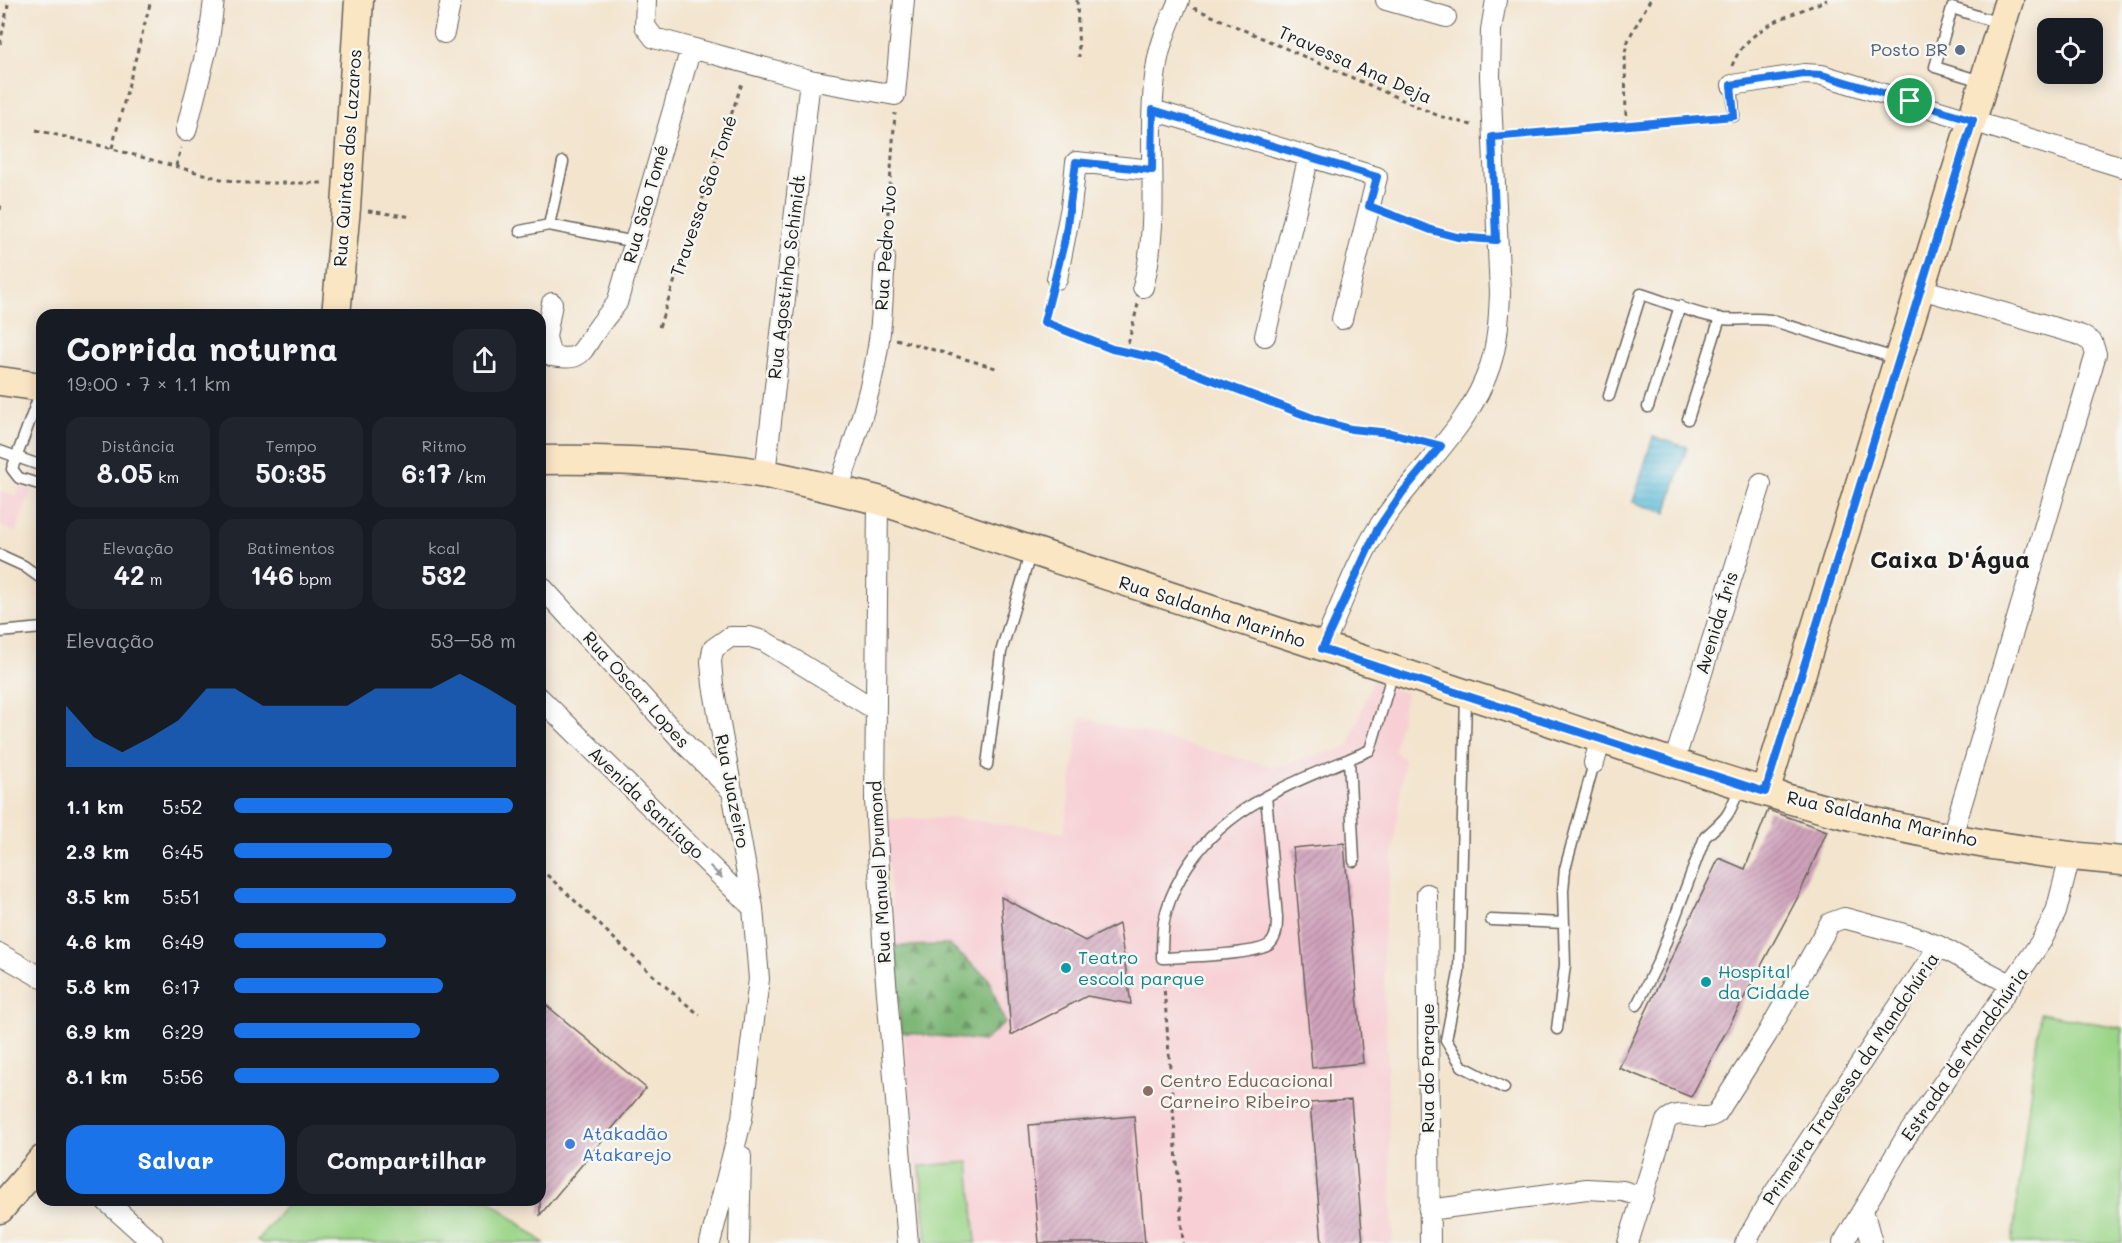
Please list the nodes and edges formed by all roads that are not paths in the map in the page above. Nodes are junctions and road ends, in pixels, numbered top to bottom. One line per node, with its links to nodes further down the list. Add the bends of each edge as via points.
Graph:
1 (214, 0): 19 (street, via 209,40)
2 (359, 0): 33 (main road, Rua Quintas dos Lazaros)
3 (451, 0): 11 (street)
4 (646, 0): 12 (street, via 645,26 654,38)
5 (904, 0): 13 (street, via 895,95)
6 (1386, 0): 10 (street)
7 (1496, 0): 61 (street, via 1491,30 1492,131 1500,293 1490,366 1468,409 1377,530)
8 (1178, 1): 16 (street, via 1163,37)
9 (2006, 12): 14 (main road); 14 (lane, via 1952,8 1935,67)
10 (1446, 17)
11 (444, 33)
12 (691, 48): 13 (street); 26 (street, Rua Sāo Tomé)
13 (810, 80): 50 (street, Rua Agostinho Schimidt)
14 (1984, 82): 18 (main road)
15 (1731, 85): 17 (lane); 18 (street, via 1822,75)
16 (1153, 110): 20 (street); 23 (street)
17 (1734, 116)
18 (1973, 120): 22 (street); 30 (main road)
19 (186, 131)
20 (1309, 156): 35 (street, via 1377,177); 36 (street)
21 (563, 162): 24 (lane)
22 (2122, 167)
23 (1152, 170): 28 (street, via 1076,162); 29 (street, via 1152,244)
24 (549, 225): 25 (lane); 26 (lane)
25 (520, 231)
26 (635, 242): 38 (street, Rua Sāo Tomé, via 617,303 585,351 576,357)
27 (885, 258): 53 (street, Rua Pedro Ivo, via 880,334 862,418)
28 (1057, 279)
29 (1143, 286)
30 (1921, 289): 39 (main road); 73 (street, via 2080,335 2092,342 2096,354)
31 (552, 303): 37 (street)
32 (1680, 306): 34 (lane); 42 (lane, via 1641,294); 44 (lane)
33 (337, 309)
34 (1720, 318): 39 (lane, via 1756,317); 45 (lane)
35 (1342, 319)
36 (1265, 336)
37 (546, 337)
38 (546, 359)
39 (1900, 360): 70 (main road)
40 (0, 381): 41 (main road)
41 (36, 386)
42 (1609, 396)
43 (36, 403): 47 (lane)
44 (1648, 407)
45 (1688, 419)
46 (0, 451): 47 (lane)
47 (16, 457): 49 (lane); 51 (lane, via 13,473)
48 (546, 460): 50 (main road, Rua Saldanha Marinho, via 674,463)
49 (36, 464)
50 (765, 474): 53 (main road, Rua Saldanha Marinho)
51 (36, 483)
52 (1761, 484): 68 (street, Avenida Íris)
53 (838, 490): 54 (main road, Rua Saldanha Marinho)
54 (878, 500): 55 (main road, Rua Saldanha Marinho); 65 (street, Rua Manuel Drumond)
55 (1031, 551): 61 (main road, Rua Saldanha Marinho); 69 (lane, via 1001,652)
56 (0, 555): 57 (lane)
57 (36, 575)
58 (546, 592): 71 (street, Rua Oscar Lopes)
59 (36, 629): 60 (lane)
60 (0, 632)
61 (1322, 649): 62 (main road, Rua Saldanha Marinho)
62 (1393, 671): 63 (main road, Rua Saldanha Marinho); 67 (lane, via 1370,750)
63 (1466, 694): 66 (main road, Rua Saldanha Marinho); 87 (lane, via 1459,973 1446,1040 1462,1066)
64 (546, 704): 78 (street, Avenida Santiago, one-way to 78)
65 (874, 709): 71 (street, Rua Juazeiro, via 765,641 742,636 725,639 714,649 711,669); 98 (street, Rua Manuel Drumond, via 884,958)
66 (1597, 751): 68 (main road, Rua Saldanha Marinho); 80 (lane, via 1565,868)
67 (1349, 759): 72 (lane); 75 (lane)
68 (1674, 762): 70 (main road, Rua Saldanha Marinho)
69 (987, 765)
70 (1753, 788): 73 (main road, Rua Saldanha Marinho, via 1841,813); 85 (lane, via 1706,837 1659,960)
71 (733, 792): 78 (street, Rua Juazeiro)
72 (1266, 796): 72 (lane, via 1228,819 1190,862 1173,891 1164,921 1162,958 1248,951 1268,946 1272,941 1276,917)
73 (1952, 836): 74 (main road, Rua Saldanha Marinho)
74 (2070, 857): 76 (main road, Rua Saldanha Marinho); 84 (street, Estrada de Mandchúria, via 2056,912)
75 (1354, 861)
76 (2122, 861)
77 (1427, 894): 93 (street, Rua do Parque)
78 (753, 908): 88 (street, Rua Juazeiro, via 759,979)
79 (1491, 920): 80 (lane)
80 (1564, 923): 86 (lane, via 1565,965)
81 (1939, 946): 84 (street); 90 (street, via 1844,918 1830,923 1717,1113 1708,1117 1676,1114 1666,1121); 101 (street, Primeira Travessa da Mandchúria, via 1774,1193)
82 (0, 954): 83 (street)
83 (36, 975)
84 (2012, 985): 94 (street, Estrada de Mandchúria, via 1906,1137)
85 (1637, 1005)
86 (1557, 1029)
87 (1504, 1088)
88 (742, 1118): 96 (street, Rua Juazeiro); 97 (street, Rua Juazeiro)
89 (36, 1167): 92 (main road)
90 (1643, 1197): 93 (street, via 1623,1191 1587,1189); 100 (street)
91 (112, 1206): 95 (street)
92 (0, 1209)
93 (1429, 1210): 99 (street, Rua do Parque)
94 (1863, 1210): 102 (street, Estrada de Mandchúria); 103 (street)
95 (153, 1243)
96 (710, 1243)
97 (739, 1243)
98 (909, 1243)
99 (1430, 1243)
100 (1628, 1243)
101 (1745, 1243)
102 (1843, 1243)
103 (1872, 1243)

